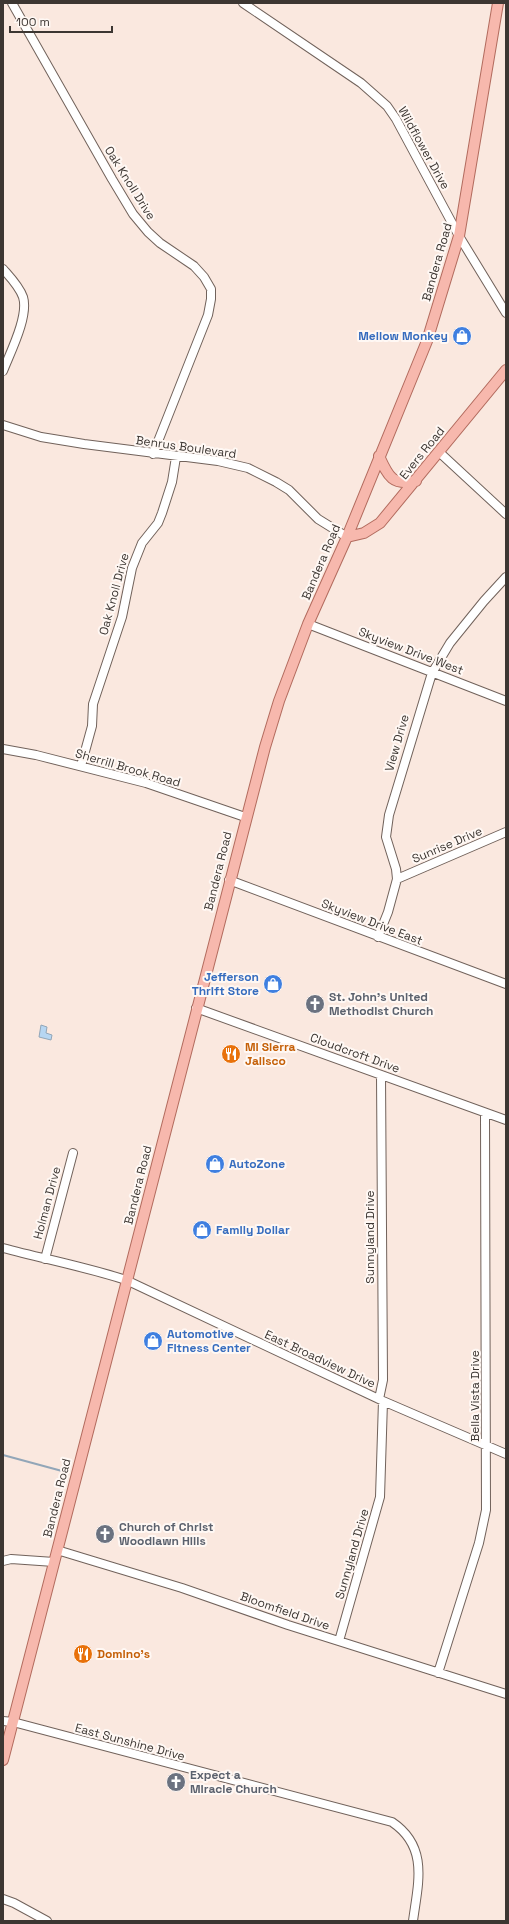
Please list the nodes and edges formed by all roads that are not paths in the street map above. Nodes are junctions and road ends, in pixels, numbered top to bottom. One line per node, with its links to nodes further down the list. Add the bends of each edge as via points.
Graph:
1 (12, 3): 11 (street, Oak Knoll Drive, via 134,214 160,243 194,266 211,289 208,314)
2 (243, 3): 4 (street, Wildflower Drive, via 361,83 387,106)
3 (498, 3): 4 (main road, Bandera Road)
4 (459, 236): 6 (street, Wildflower Drive); 12 (main road, Bandera Road, via 427,341)
5 (3, 269): 8 (street, via 19,289 25,302 23,316)
6 (506, 313)
7 (506, 370): 10 (main road, Evers Road)
8 (3, 372)
9 (3, 425): 11 (street, Benrus Boulevard, via 41,437)
10 (439, 452): 14 (main road, Evers Road); 15 (street)
11 (153, 454): 13 (street, Benrus Boulevard)
12 (379, 456): 14 (main road, via 385,470 396,482); 16 (main road, Bandera Road)
13 (176, 457): 16 (street, Benrus Boulevard, via 233,464 263,474 289,490 325,525); 22 (street, Oak Knoll Drive, via 172,482 162,513 158,523 142,543 132,568 122,617 92,704 92,726)
14 (416, 481): 16 (main road, Evers Road, via 376,527 359,535)
15 (506, 514)
16 (347, 537): 18 (main road, Bandera Road)
17 (506, 578): 19 (street, View Drive, via 450,643)
18 (308, 624): 19 (street, Skyview Drive West); 23 (main road, Bandera Road, via 277,707)
19 (432, 672): 20 (street, Skyview Drive West); 25 (street, View Drive, via 387,826 388,845)
20 (506, 701)
21 (3, 749): 22 (street, Sherrill Brook Road)
22 (81, 766): 23 (street, Sherrill Brook Road, via 151,784)
23 (245, 817): 26 (main road, Bandera Road)
24 (506, 832): 25 (street, Sunrise Drive)
25 (397, 879): 27 (street, View Drive)
26 (229, 880): 27 (street, Skyview Drive East); 29 (main road, Bandera Road)
27 (378, 937): 28 (street, Skyview Drive East)
28 (506, 984)
29 (196, 1008): 30 (street, Cloudcroft Drive); 36 (main road, Bandera Road)
30 (381, 1075): 31 (street, Cloudcroft Drive); 37 (street, Sunnyland Drive)
31 (485, 1113): 32 (street, Cloudcroft Drive); 38 (street, Bella Vista Drive)
32 (506, 1120)
33 (73, 1153): 35 (street, Holman Drive)
34 (3, 1248): 35 (street, East Broadview Drive)
35 (45, 1259): 36 (street, East Broadview Drive, via 91,1268)
36 (126, 1280): 37 (street, East Broadview Drive); 40 (main road, Bandera Road)
37 (381, 1400): 38 (street, East Broadview Drive); 43 (street, Sunnyland Drive, via 380,1497)
38 (487, 1447): 39 (street, East Broadview Drive); 44 (street, Bella Vista Drive, via 486,1510 479,1542)
39 (506, 1454)
40 (57, 1550): 42 (main road, Bandera Road); 43 (street, Bloomfield Drive, via 182,1588)
41 (3, 1560): 42 (street)
42 (54, 1562): 46 (main road, Bandera Road)
43 (339, 1641): 44 (street, Bloomfield Drive)
44 (438, 1673): 45 (street, Bloomfield Drive)
45 (506, 1694)
46 (8, 1722): 47 (main road, Bandera Road); 52 (street, East Sunshine Drive, via 392,1822 408,1835 418,1859 419,1874)
47 (3, 1760)
48 (3, 1894): 50 (street)
49 (3, 1899): 50 (street)
50 (14, 1903): 51 (street)
51 (47, 1921)
52 (413, 1921)

